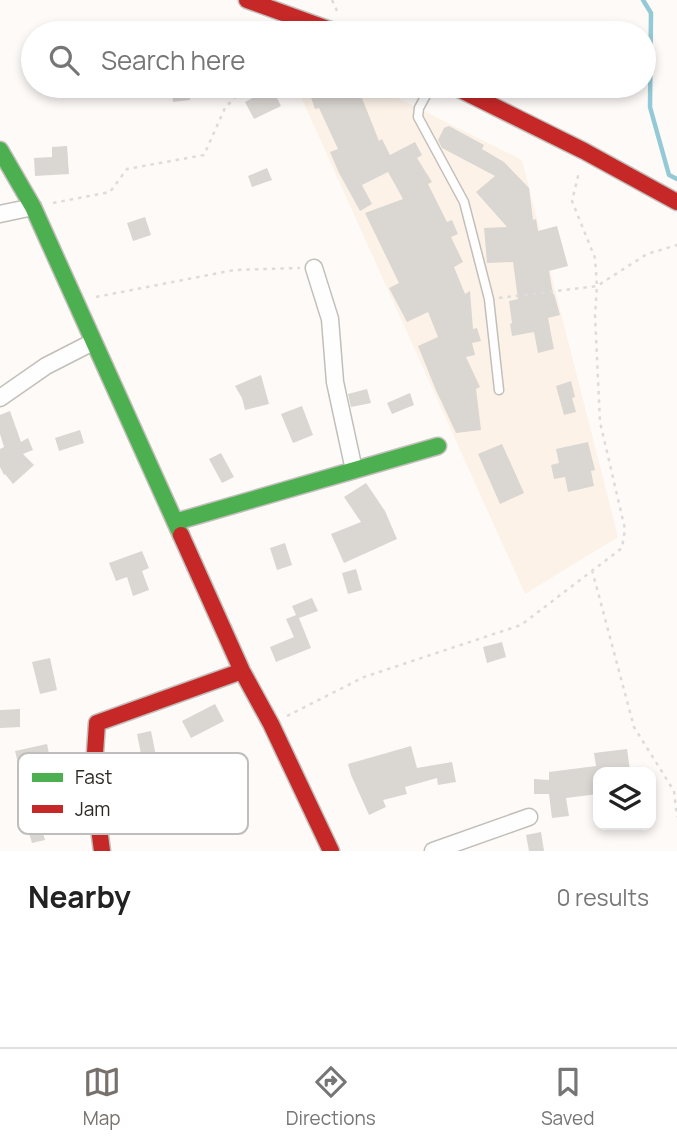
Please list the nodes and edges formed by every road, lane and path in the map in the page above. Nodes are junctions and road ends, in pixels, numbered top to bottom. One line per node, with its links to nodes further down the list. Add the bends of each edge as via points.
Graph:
1 (247, 0): 2 (street)
2 (306, 21)
3 (234, 98): 9 (path, via 204,155 127,169 110,192)
4 (424, 98): 15 (lane, via 418,117 464,202)
5 (477, 98): 7 (street)
6 (0, 150): 9 (street)
7 (584, 152): 8 (street); 13 (path, via 572,201 595,258)
8 (677, 202)
9 (33, 207): 10 (street); 14 (street)
10 (0, 214)
11 (677, 245): 13 (path, via 647,254)
12 (314, 268): 14 (path, via 234,270); 20 (street, via 330,319 335,382)
13 (597, 286): 15 (path); 22 (path, via 600,422 625,529 622,548)
14 (75, 299): 16 (street)
15 (489, 299): 17 (lane)
16 (93, 342): 18 (street, via 46,366); 21 (street)
17 (499, 390)
18 (0, 398)
19 (438, 446): 20 (street)
20 (354, 470): 21 (street)
21 (175, 522): 23 (street)
22 (592, 570): 24 (path, via 521,625 364,677); 27 (path, via 634,727 674,790)
23 (242, 671): 24 (street); 25 (street, via 97,723)
24 (271, 724): 28 (street)
25 (95, 753)
26 (528, 817): 29 (street)
27 (677, 817)
28 (331, 851)
29 (433, 851)

